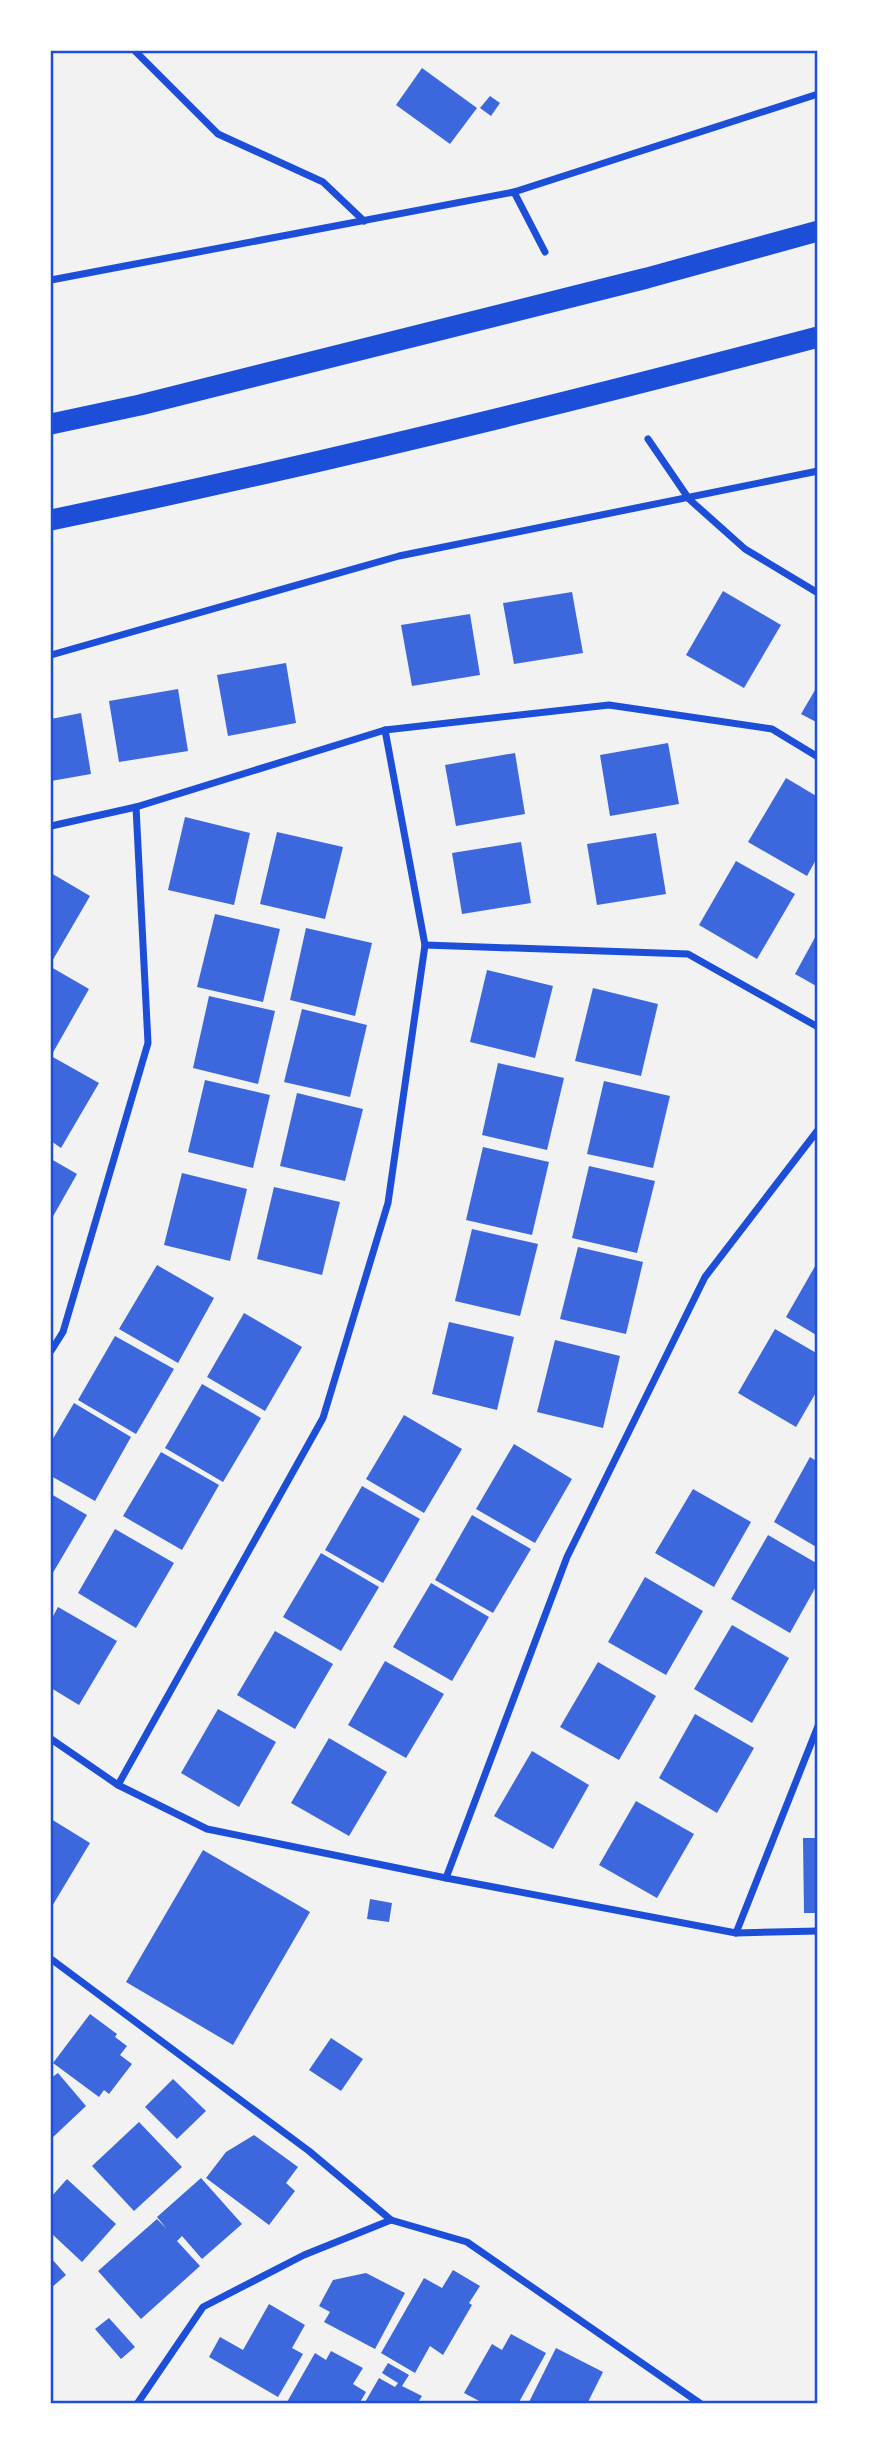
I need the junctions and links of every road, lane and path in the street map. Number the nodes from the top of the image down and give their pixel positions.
1 (135, 51) edge
2 (818, 94) edge
3 (514, 192) junction
4 (364, 221) junction
5 (818, 231) edge
6 (545, 252) dead end
7 (51, 280) edge
8 (818, 337) edge
9 (51, 424) edge
10 (648, 439) dead end
11 (818, 471) edge
12 (689, 499) junction
13 (51, 520) edge
14 (818, 593) edge
15 (51, 655) edge
16 (385, 730) junction
17 (818, 757) edge
18 (136, 807) junction
19 (51, 826) edge
20 (425, 945) junction
21 (818, 1027) edge
22 (818, 1130) edge
23 (51, 1351) edge
24 (818, 1726) edge
25 (51, 1739) edge
26 (118, 1785) junction
27 (446, 1878) junction
28 (818, 1931) edge
29 (736, 1933) junction
30 (51, 1959) edge
31 (391, 2220) junction
32 (137, 2404) edge
33 (701, 2404) edge

1 - 4 street
2 - 3 street
3 - 4 street
3 - 6 street
4 - 7 street
5 - 9 highway
8 - 13 highway
10 - 12 street
11 - 12 street
12 - 14 street
12 - 15 street
16 - 17 street
16 - 18 street
16 - 20 street
18 - 19 street
18 - 23 street
20 - 21 street
20 - 26 street
22 - 27 street
24 - 29 street
25 - 26 street
26 - 27 street
27 - 29 street
28 - 29 street
30 - 31 street
31 - 32 street
31 - 33 street

